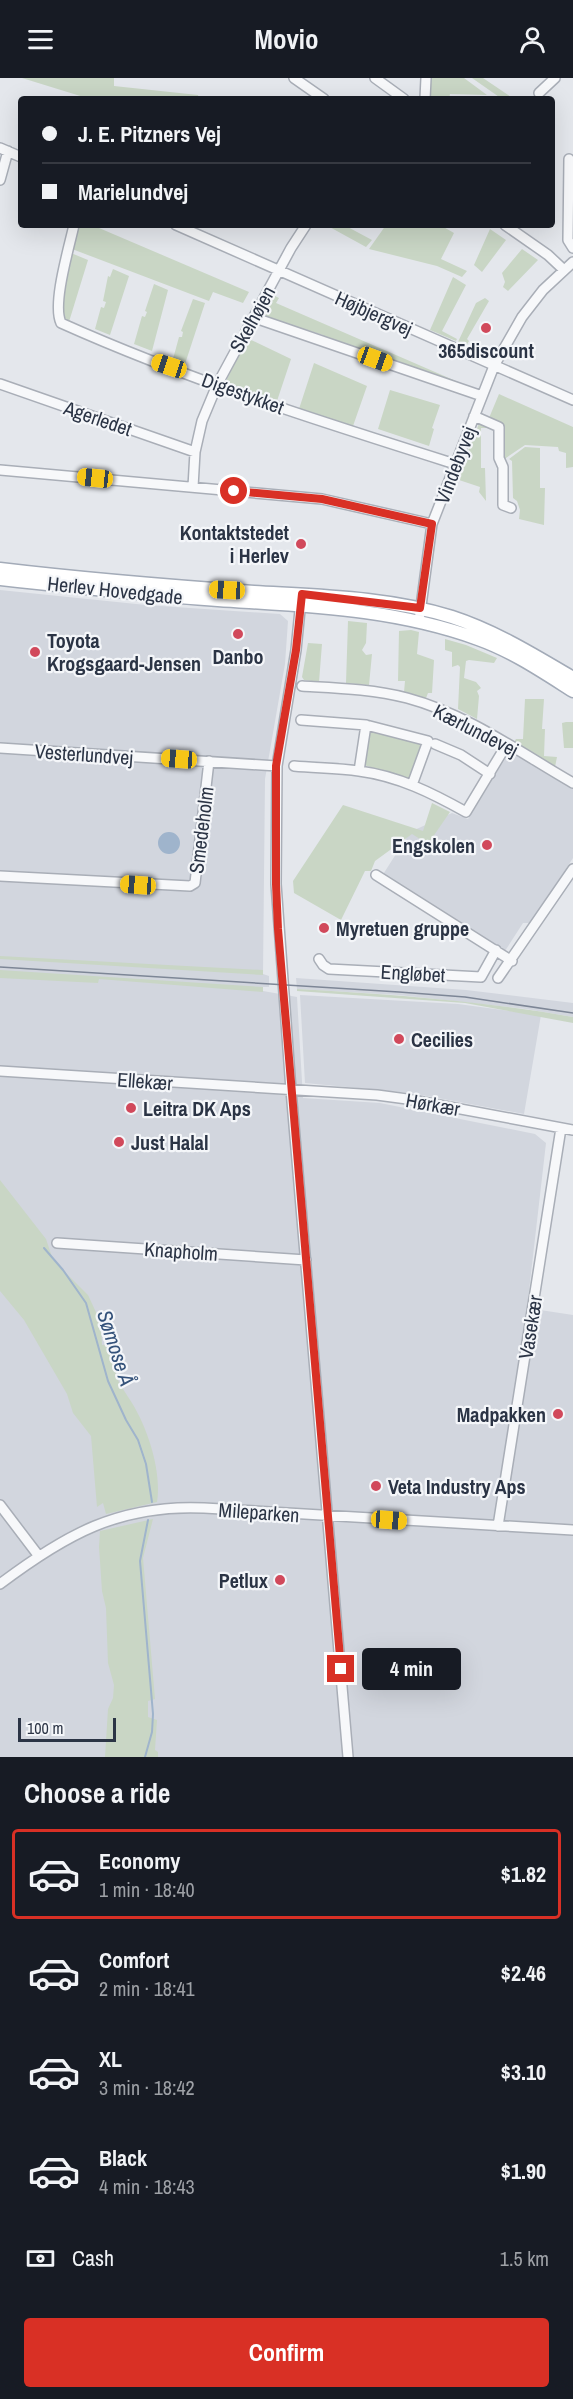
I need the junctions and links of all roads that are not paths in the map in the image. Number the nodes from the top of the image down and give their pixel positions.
1 (294, 78) edge
2 (375, 78) edge
3 (426, 78) edge
4 (555, 78) edge
5 (539, 93) dead end
6 (320, 96) edge
7 (400, 96) edge
8 (425, 96) edge
9 (4, 150) edge
10 (18, 156) edge
11 (569, 159) dead end
12 (0, 180) edge
13 (73, 228) edge
14 (183, 228) edge
15 (304, 228) edge
16 (509, 228) edge
17 (522, 228) edge
18 (518, 234) junction
19 (573, 249) edge
20 (573, 262) edge
21 (564, 270) junction
22 (279, 271) junction
23 (252, 319) junction
24 (494, 366) junction
25 (0, 384) edge
26 (217, 385) junction
27 (482, 396) junction
28 (573, 400) edge
29 (474, 416) junction
30 (195, 452) junction
31 (454, 464) junction
32 (0, 470) edge
33 (193, 487) junction
34 (511, 508) dead end
35 (432, 524) junction
36 (0, 569) edge
37 (0, 579) edge
38 (302, 600) junction
39 (420, 615) junction
40 (573, 678) edge
41 (302, 686) dead end
42 (573, 692) edge
43 (302, 720) dead end
44 (366, 725) junction
45 (435, 744) dead end
46 (507, 744) junction
47 (0, 748) edge
48 (209, 761) junction
49 (276, 766) junction
50 (294, 766) dead end
51 (359, 771) junction
52 (490, 774) junction
53 (573, 783) edge
54 (412, 785) junction
55 (376, 875) dead end
56 (571, 875) edge
57 (0, 876) edge
58 (496, 950) junction
59 (319, 959) dead end
60 (512, 960) junction
61 (498, 978) dead end
62 (0, 1071) edge
63 (291, 1090) junction
64 (561, 1128) junction
65 (573, 1130) edge
66 (57, 1243) dead end
67 (306, 1260) junction
68 (0, 1505) edge
69 (328, 1516) junction
70 (498, 1526) junction
71 (573, 1530) edge
72 (38, 1555) junction
73 (0, 1584) edge
74 (348, 1757) edge

1 - 6 street
2 - 7 street
3 - 8 street
4 - 5 street
9 - 10 street
9 - 12 street
11 - 19 street
13 - 26 street, Digestykket
14 - 22 street, Højbjergvej
15 - 22 street, Skelhøjen
16 - 18 street
17 - 18 street
18 - 21 street
20 - 21 street, Vindebyvej
21 - 24 street, Vindebyvej
22 - 23 street, Skelhøjen
22 - 24 street, Højbjergvej
23 - 26 street, Skelhøjen
23 - 27 street
24 - 27 street, Vindebyvej
24 - 28 street, Højbjergvej
25 - 30 street, Agerledet
26 - 30 street, Skelhøjen
26 - 31 street, Digestykket
27 - 29 street, Vindebyvej
29 - 31 street, Vindebyvej
29 - 34 street, Vindebyvej
30 - 33 street, Skelhøjen
31 - 35 street, Vindebyvej
32 - 33 street
33 - 35 street
35 - 39 street, Vindebyvej
36 - 38 main road, Herlev Hovedgade
37 - 38 main road, Herlev Hovedgade
38 - 39 main road, Herlev Hovedgade
38 - 49 street
39 - 40 main road, Herlev Hovedgade
39 - 42 main road, Herlev Hovedgade
41 - 46 street, Kærlundevej
43 - 44 street
44 - 51 street
44 - 54 street
45 - 52 street
46 - 52 street
46 - 53 street, Kærlundevej
47 - 48 street, Vesterlundvej
48 - 49 street, Vesterlundvej
48 - 57 street, Smedeholm
49 - 63 street
50 - 51 street
51 - 54 street
52 - 54 street
55 - 58 street
56 - 60 street
58 - 59 street, Engløbet
58 - 60 street
60 - 61 street
62 - 63 street, Ellekær
63 - 64 street, Hørkær
63 - 67 street
64 - 65 street, Hørkær
64 - 70 street, Vasekær
66 - 67 street, Knapholm
67 - 69 street
68 - 72 street
69 - 70 street, Mileparken
69 - 72 street, Mileparken
69 - 74 street
70 - 71 street, Mileparken
72 - 73 street, Mileparken

